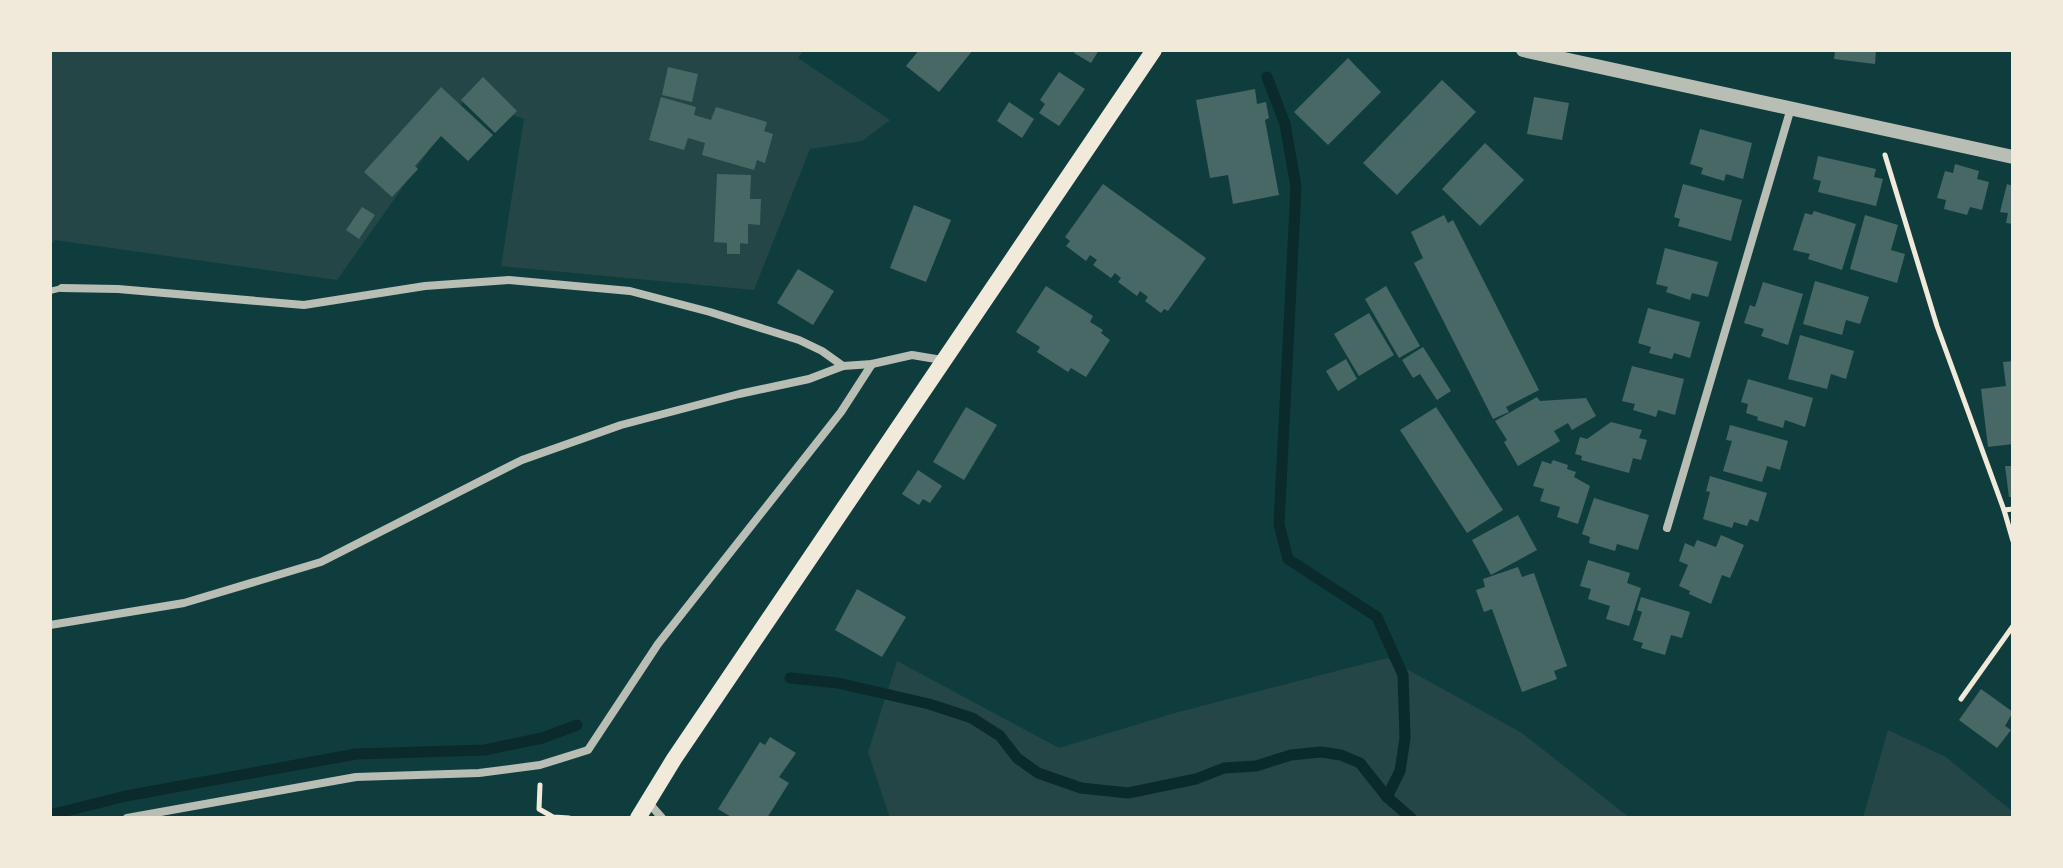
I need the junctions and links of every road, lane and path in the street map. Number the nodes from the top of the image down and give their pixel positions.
1 (1154, 50) edge
2 (1523, 50) edge
3 (1791, 108) junction
4 (1878, 129) junction
5 (2013, 157) edge
6 (62, 288) joint
7 (50, 291) edge
8 (942, 360) junction
9 (872, 364) junction
10 (843, 366) junction
11 (2013, 509) edge
12 (2004, 510) junction
13 (1667, 528) dead end
14 (2013, 541) edge
15 (50, 625) edge
16 (2013, 626) edge
17 (1961, 699) dead end
18 (540, 765) junction
19 (648, 802) junction
20 (553, 817) edge
21 (127, 818) edge
22 (569, 818) edge
23 (638, 818) edge
24 (662, 818) edge

1 - 8 main road
2 - 3 street
3 - 4 street
3 - 13 street
4 - 5 street
4 - 12 path
6 - 7 lane
6 - 10 street
8 - 9 street
8 - 19 main road
9 - 10 street
9 - 18 street
10 - 15 street
11 - 12 path
12 - 14 path
16 - 17 path
18 - 20 path
18 - 21 street
19 - 23 main road
19 - 24 street
20 - 22 path

